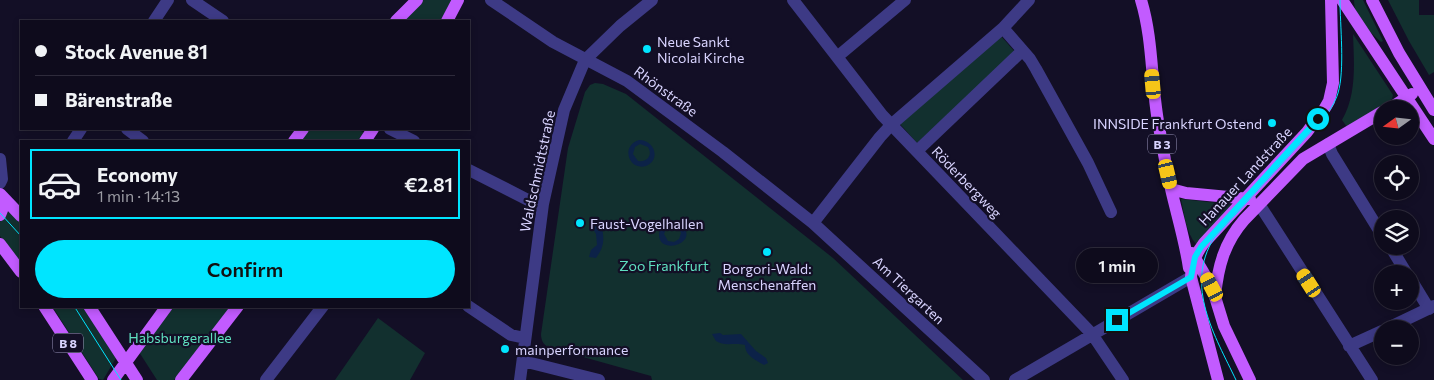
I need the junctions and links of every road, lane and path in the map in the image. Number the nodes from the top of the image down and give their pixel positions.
1 (168, 0) edge
2 (192, 0) edge
3 (417, 0) edge
4 (458, 0) edge
5 (491, 0) edge
6 (652, 0) edge
7 (793, 0) edge
8 (905, 0) edge
9 (1029, 0) edge
10 (1135, 0) edge
11 (1142, 0) edge
12 (1147, 0) edge
13 (1331, 0) edge
14 (1342, 0) edge
15 (1372, 0) edge
16 (155, 20) edge
17 (222, 20) edge
18 (397, 20) edge
19 (448, 20) edge
20 (1003, 28) junction
21 (1149, 36) junction
22 (1022, 50) junction
23 (837, 57) junction
24 (585, 60) junction
25 (1420, 88) junction
26 (1407, 98) junction
27 (1404, 100) edge
28 (1434, 110) edge
29 (1374, 117) edge
30 (892, 124) junction
31 (128, 130) edge
32 (392, 130) edge
33 (1434, 139) edge
34 (141, 140) edge
35 (412, 140) edge
36 (1328, 144) junction
37 (917, 151) junction
38 (0, 159) edge
39 (470, 171) edge
40 (0, 183) edge
41 (1171, 189) junction
42 (3, 197) edge
43 (1245, 199) junction
44 (1262, 201) junction
45 (543, 204) junction
46 (1111, 212) dead end
47 (20, 213) edge
48 (0, 216) edge
49 (1374, 222) edge
50 (813, 223) junction
51 (1185, 240) junction
52 (0, 244) edge
53 (1195, 257) junction
54 (20, 271) edge
55 (1191, 277) junction
56 (1419, 290) edge
57 (1213, 292) junction
58 (470, 307) edge
59 (1432, 307) edge
60 (45, 308) edge
61 (90, 308) edge
62 (166, 308) edge
63 (236, 308) edge
64 (321, 308) edge
65 (1405, 320) edge
66 (1092, 334) junction
67 (1374, 334) edge
68 (525, 338) junction
69 (1349, 346) junction
70 (126, 361) junction
71 (523, 361) junction
72 (92, 380) edge
73 (114, 380) edge
74 (136, 380) edge
75 (182, 380) edge
76 (266, 380) edge
77 (520, 380) edge
78 (600, 380) edge
79 (984, 380) edge
80 (1015, 380) edge
81 (1123, 380) edge
82 (1218, 380) edge
83 (1250, 380) edge
84 (1372, 380) edge

1 - 16 street
2 - 17 street
3 - 18 main road
4 - 19 main road
5 - 24 street, Rhönstraße
6 - 24 street, Waldschmidtstraße
7 - 23 street, Röderbergweg
8 - 23 street
9 - 20 street
10 - 21 main road, B 3
11 - 21 main road
12 - 21 main road, B 3
13 - 43 main road, Hanauer Landstraße
14 - 26 main road
15 - 25 main road
20 - 22 street
20 - 30 street
21 - 41 main road, B 3
22 - 37 street
22 - 46 street
23 - 30 street, Röderbergweg
24 - 45 street, Waldschmidtstraße
24 - 50 street, Rhönstraße
25 - 26 main road
25 - 28 main road
26 - 27 main road
26 - 33 main road
29 - 36 main road
30 - 37 street, Röderbergweg
30 - 50 street
31 - 34 street
32 - 35 street
36 - 44 main road
36 - 49 street
37 - 66 street, Röderbergweg
38 - 40 street
39 - 45 street
41 - 43 main road
41 - 51 main road
42 - 47 main road
42 - 48 main road
43 - 44 main road
43 - 53 main road, Hanauer Landstraße
44 - 57 main road
44 - 69 street
45 - 68 street, Waldschmidtstraße
50 - 79 street, Am Tiergarten
51 - 53 main road
51 - 55 main road
52 - 54 main road
53 - 55 main road, Hanauer Landstraße
53 - 57 main road
55 - 57 main road
55 - 66 street
55 - 82 main road, Hanauer Landstraße
56 - 59 street
57 - 83 main road
58 - 68 street
59 - 65 street
60 - 72 main road, B 8
61 - 70 main road, B 8
62 - 70 main road
63 - 75 main road
64 - 76 street
66 - 80 street
66 - 81 street, Röderbergweg
67 - 69 street
68 - 71 street, Waldschmidtstraße
69 - 84 street
70 - 73 main road
70 - 74 main road, B 8
71 - 77 street, Waldschmidtstraße
71 - 78 street
73 - 74 main road

